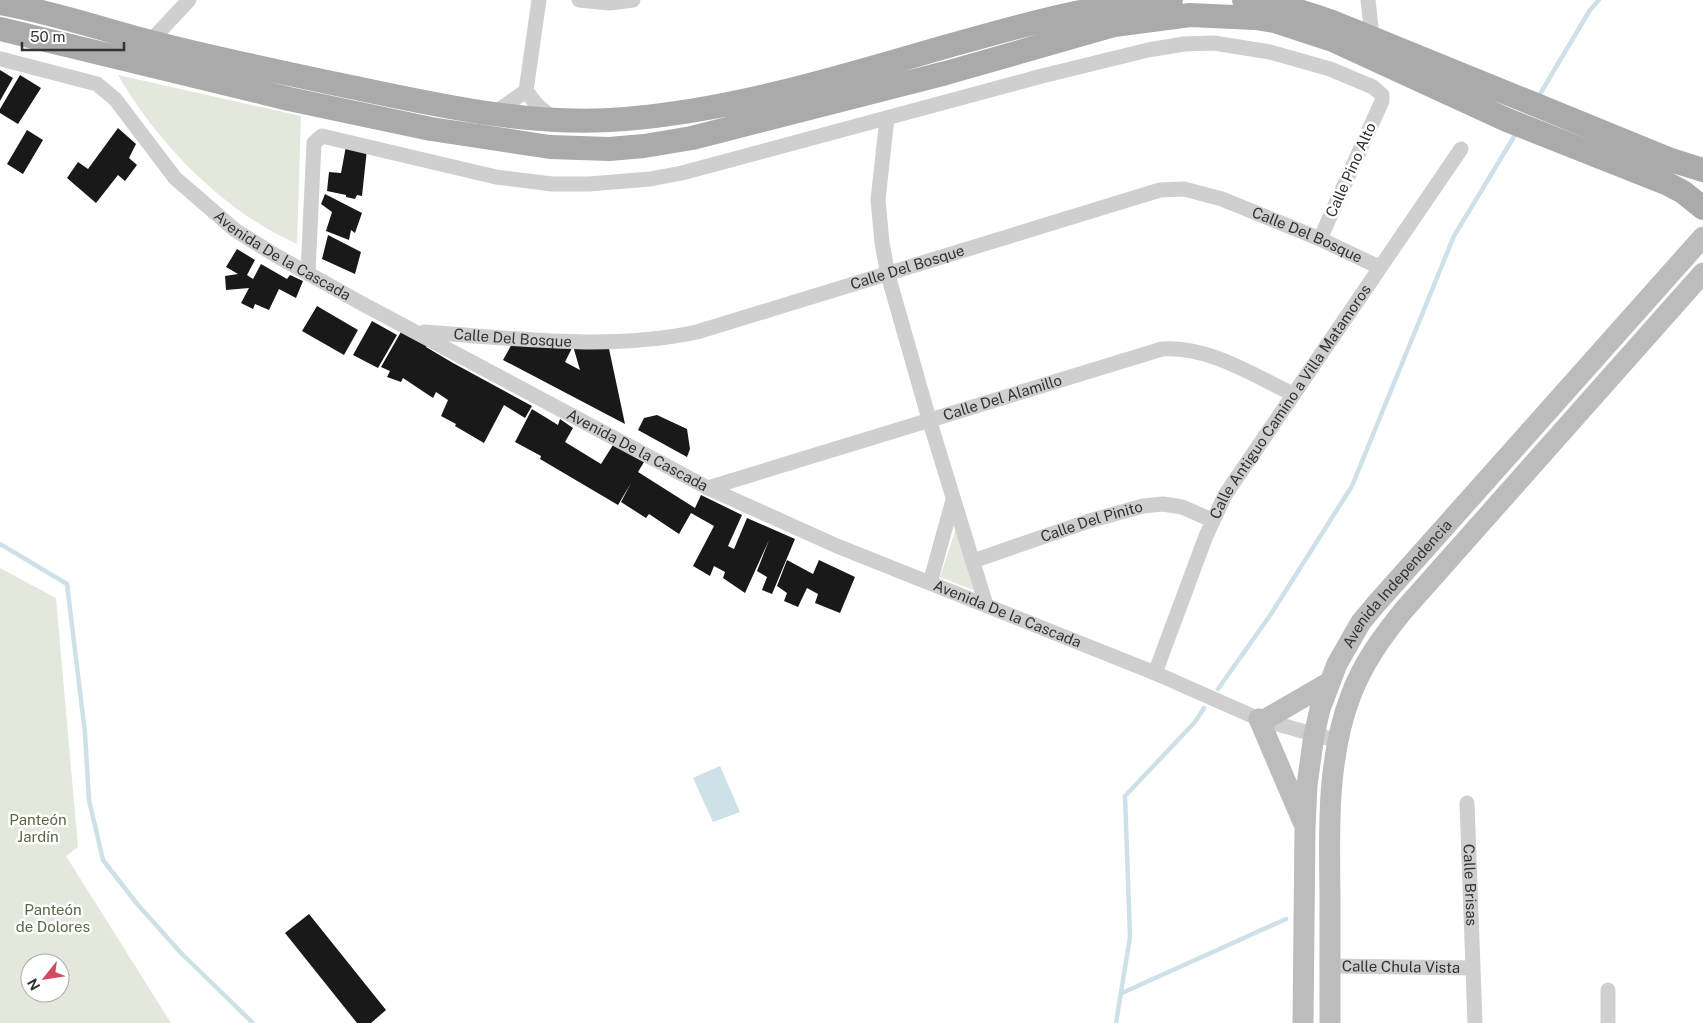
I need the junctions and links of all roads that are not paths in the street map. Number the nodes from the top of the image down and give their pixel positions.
1 (189, 0) edge
2 (539, 0) edge
3 (579, 0) edge
4 (633, 0) edge
5 (1170, 0) edge
6 (1244, 0) edge
7 (1368, 0) edge
8 (0, 3) edge
9 (0, 29) edge
10 (149, 42) junction
11 (1373, 48) junction
12 (1, 59) edge
13 (134, 61) junction
14 (526, 91) junction
15 (492, 114) junction
16 (887, 118) junction
17 (556, 121) junction
18 (1461, 149) dead end
19 (1703, 170) edge
20 (1703, 208) edge
21 (1703, 237) edge
22 (1320, 239) junction
23 (1379, 267) junction
24 (308, 273) junction
25 (1703, 273) edge
26 (888, 274) junction
27 (418, 331) junction
28 (1293, 394) junction
29 (928, 419) junction
30 (708, 488) junction
31 (954, 500) junction
32 (1212, 520) junction
33 (973, 561) junction
34 (930, 583) junction
35 (986, 605) junction
36 (1155, 673) junction
37 (1328, 683) junction
38 (1261, 720) junction
39 (1314, 735) junction
40 (1338, 741) junction
41 (1467, 803) dead end
42 (1305, 828) junction
43 (1331, 966) junction
44 (1472, 968) junction
45 (1608, 990) dead end
46 (1303, 1023) edge
47 (1330, 1023) edge
48 (1474, 1023) edge
49 (1608, 1023) edge

1 - 10 street
2 - 14 street
3 - 4 street
5 - 17 main road
6 - 11 main road
7 - 11 street
8 - 10 main road
9 - 13 main road
10 - 13 street
10 - 15 main road
11 - 13 main road
11 - 19 main road
11 - 20 main road
12 - 24 street, Avenida De la Cascada
14 - 15 street
14 - 17 street
15 - 17 main road
16 - 22 street, Calle Pino Alto
16 - 24 street
16 - 26 street
18 - 23 street, Calle Antiguo Camino a Villa Matamoros
21 - 37 main road, Avenida Independencia
22 - 23 street, Calle Del Bosque
22 - 26 street, Calle Del Bosque
23 - 28 street, Calle Antiguo Camino a Villa Matamoros
24 - 27 street, Avenida De la Cascada
25 - 40 main road, Avenida Independencia
26 - 27 street, Calle Del Bosque
26 - 29 street
27 - 30 street, Avenida De la Cascada
28 - 29 street, Calle Del Alamillo
28 - 32 street, Calle Antiguo Camino a Villa Matamoros
29 - 30 street, Calle Del Alamillo
29 - 31 street
30 - 34 street, Avenida De la Cascada
31 - 33 street
31 - 34 street
32 - 33 street, Calle Del Pinito
32 - 36 street, Calle Antiguo Camino a Villa Matamoros
33 - 35 street
34 - 35 street, Avenida De la Cascada
35 - 36 street, Avenida De la Cascada
36 - 38 street, Avenida De la Cascada
37 - 38 main road
37 - 39 main road, Avenida Independencia
38 - 39 street, Avenida De la Cascada
38 - 42 main road
39 - 40 street, Avenida De la Cascada
39 - 42 main road, Avenida Independencia
40 - 43 main road, Avenida Independencia
41 - 44 street, Calle Brisas
42 - 46 main road, Avenida Independencia
43 - 44 street, Calle Chula Vista
43 - 47 main road, Avenida Independencia
44 - 48 street, Calle Brisas
45 - 49 street

